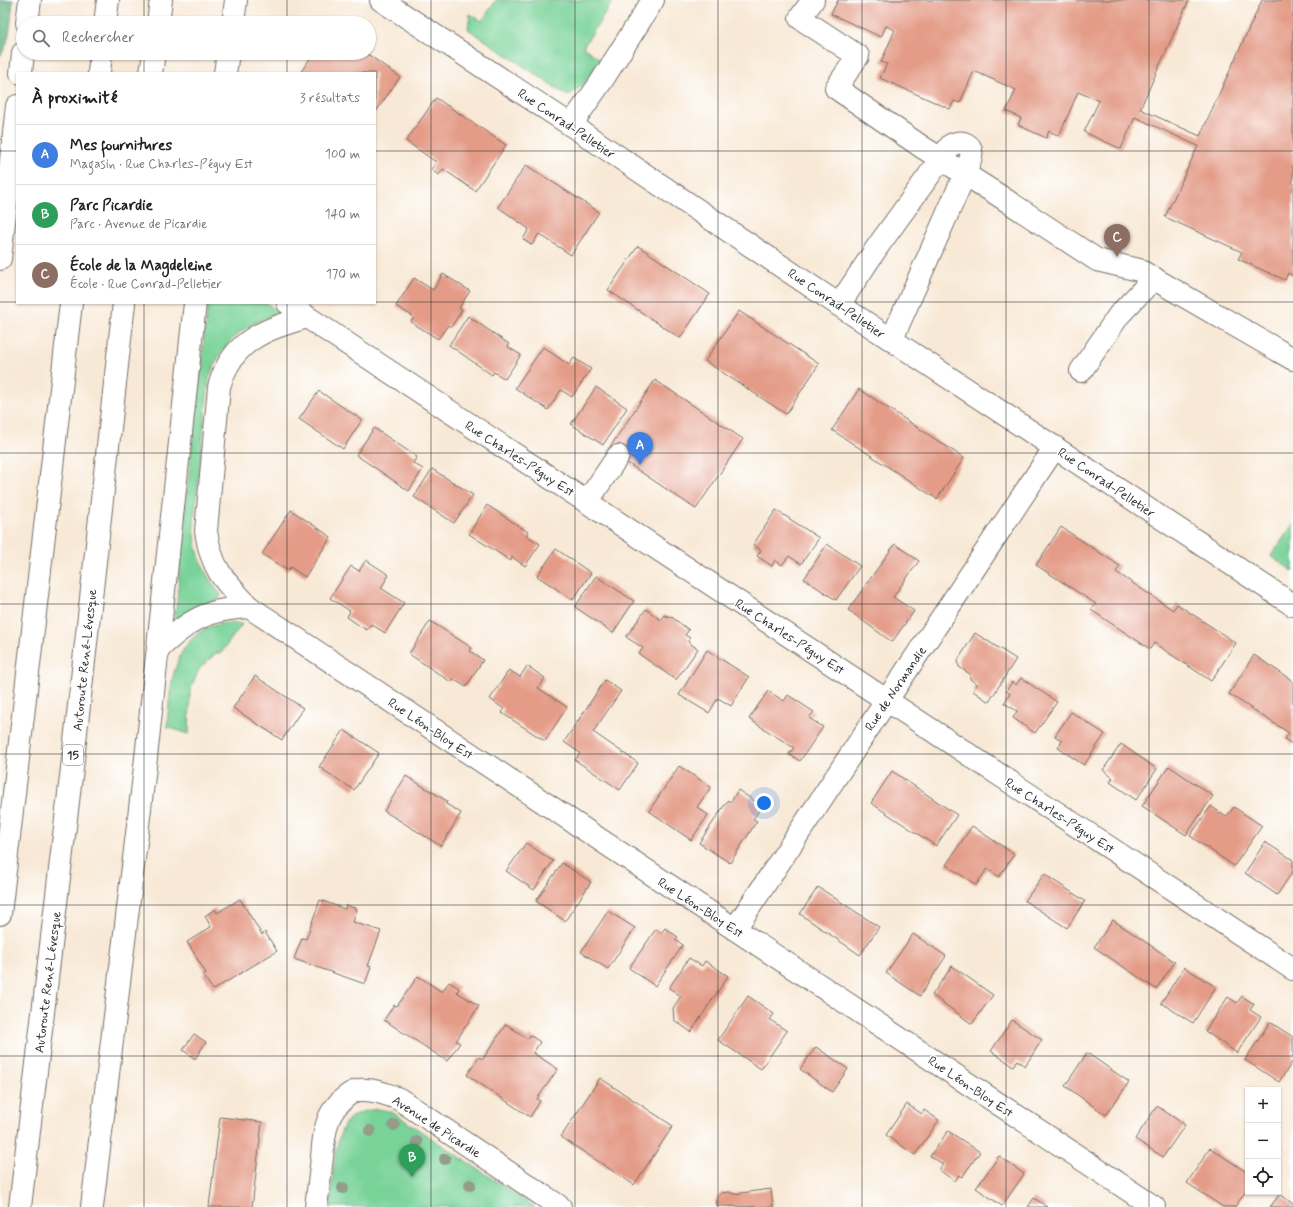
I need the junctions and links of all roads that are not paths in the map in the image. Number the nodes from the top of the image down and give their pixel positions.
1 (30, 0) edge
2 (108, 0) edge
3 (161, 0) edge
4 (236, 0) edge
5 (381, 0) edge
6 (653, 0) edge
7 (813, 0) edge
8 (28, 16) edge
9 (106, 16) edge
10 (159, 16) edge
11 (234, 16) edge
12 (22, 60) edge
13 (100, 60) edge
14 (153, 60) edge
15 (227, 60) edge
16 (20, 72) edge
17 (99, 72) edge
18 (151, 72) edge
19 (225, 72) edge
20 (0, 102) edge
21 (16, 105) edge
22 (16, 114) edge
23 (571, 125) junction
24 (940, 159) junction
25 (965, 174) junction
26 (0, 259) edge
27 (1154, 278) junction
28 (71, 304) edge
29 (124, 304) edge
30 (195, 304) edge
31 (289, 304) edge
32 (840, 305) junction
33 (307, 317) junction
34 (892, 339) junction
35 (1293, 359) edge
36 (1081, 371) dead end
37 (1055, 447) junction
38 (618, 456) dead end
39 (587, 502) junction
40 (1293, 605) edge
41 (249, 607) junction
42 (158, 649) junction
43 (887, 700) junction
44 (0, 914) edge
45 (735, 929) junction
46 (1293, 969) edge
47 (20, 1207) edge
48 (92, 1207) edge
49 (316, 1207) edge
50 (560, 1207) edge
51 (1154, 1207) edge

1 - 8 main road
2 - 9 main road
3 - 10 main road
4 - 11 main road
5 - 23 main road, Rue Conrad-Pelletier
6 - 23 main road
7 - 24 main road
12 - 16 main road
13 - 17 main road
14 - 18 main road
15 - 19 main road
20 - 21 main road
22 - 26 main road
23 - 32 main road, Rue Conrad-Pelletier
24 - 25 main road
24 - 32 main road
25 - 27 main road
25 - 34 main road
27 - 35 main road
27 - 36 main road
28 - 44 main road
29 - 47 main road, Autoroute René-Lévesque / 15
30 - 42 main road
31 - 33 main road, Rue Charles-Péguy Est
32 - 34 main road, Rue Conrad-Pelletier
33 - 39 main road, Rue Charles-Péguy Est
33 - 41 main road, Rue Léon-Bloy Est
34 - 37 main road, Rue Conrad-Pelletier
37 - 40 main road, Rue Conrad-Pelletier
37 - 43 main road, Rue de Normandie
38 - 39 main road
39 - 43 main road, Rue Charles-Péguy Est
41 - 42 main road
41 - 45 main road, Rue Léon-Bloy Est
42 - 48 main road
43 - 45 main road, Rue de Normandie
43 - 46 main road, Rue Charles-Péguy Est
45 - 51 main road, Rue Léon-Bloy Est
49 - 50 main road, Avenue de Picardie

